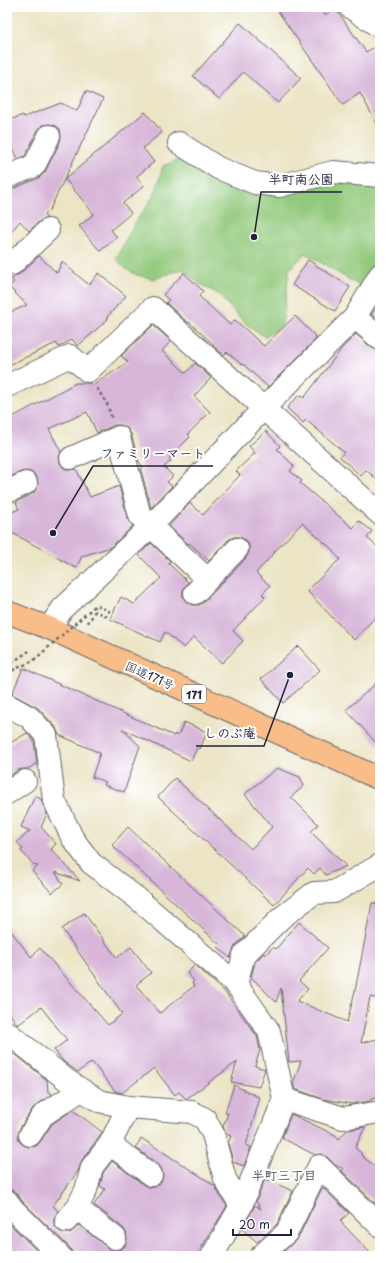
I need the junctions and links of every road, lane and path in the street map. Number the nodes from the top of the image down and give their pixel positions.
1 (350, 7) edge
2 (380, 26) edge
3 (49, 136) dead end
4 (179, 144) dead end
5 (380, 176) edge
6 (7, 177) edge
7 (48, 230) dead end
8 (7, 260) edge
9 (380, 275) edge
10 (355, 317) junction
11 (380, 339) edge
12 (88, 371) junction
13 (7, 386) edge
14 (264, 408) junction
15 (119, 437) junction
16 (71, 458) dead end
17 (380, 514) edge
18 (151, 526) junction
19 (237, 549) dead end
20 (7, 612) edge
21 (78, 616) dead end
22 (49, 628) junction
23 (29, 651) dead end
24 (7, 666) edge
25 (7, 673) edge
26 (7, 705) edge
27 (380, 779) edge
28 (25, 781) dead end
29 (7, 793) edge
30 (380, 865) edge
31 (236, 984) junction
32 (11, 1039) edge
33 (81, 1090) junction
34 (284, 1099) junction
35 (128, 1107) junction
36 (380, 1112) edge
37 (30, 1135) dead end
38 (110, 1144) junction
39 (151, 1175) dead end
40 (7, 1201) edge
41 (241, 1206) junction
42 (380, 1226) edge
43 (115, 1238) dead end
44 (218, 1253) edge
45 (60, 1256) edge
46 (260, 1256) edge

1 - 2 street
3 - 6 street
4 - 5 street
7 - 8 street
9 - 10 street
10 - 11 street
10 - 14 street
12 - 13 street
12 - 14 street
12 - 15 path
14 - 17 street
14 - 18 street
15 - 16 street
15 - 18 street
18 - 19 street
18 - 22 street
20 - 22 highway, 国道171号 / 171
21 - 25 path, bridge
22 - 27 highway, 国道171号 / 171
23 - 24 path
26 - 31 street
28 - 29 street
30 - 31 street
31 - 34 street
32 - 33 street
33 - 35 street
33 - 37 street
34 - 36 street
34 - 41 street
35 - 38 street
35 - 41 street
38 - 39 street
38 - 43 street
40 - 45 street
41 - 44 street
42 - 46 street

